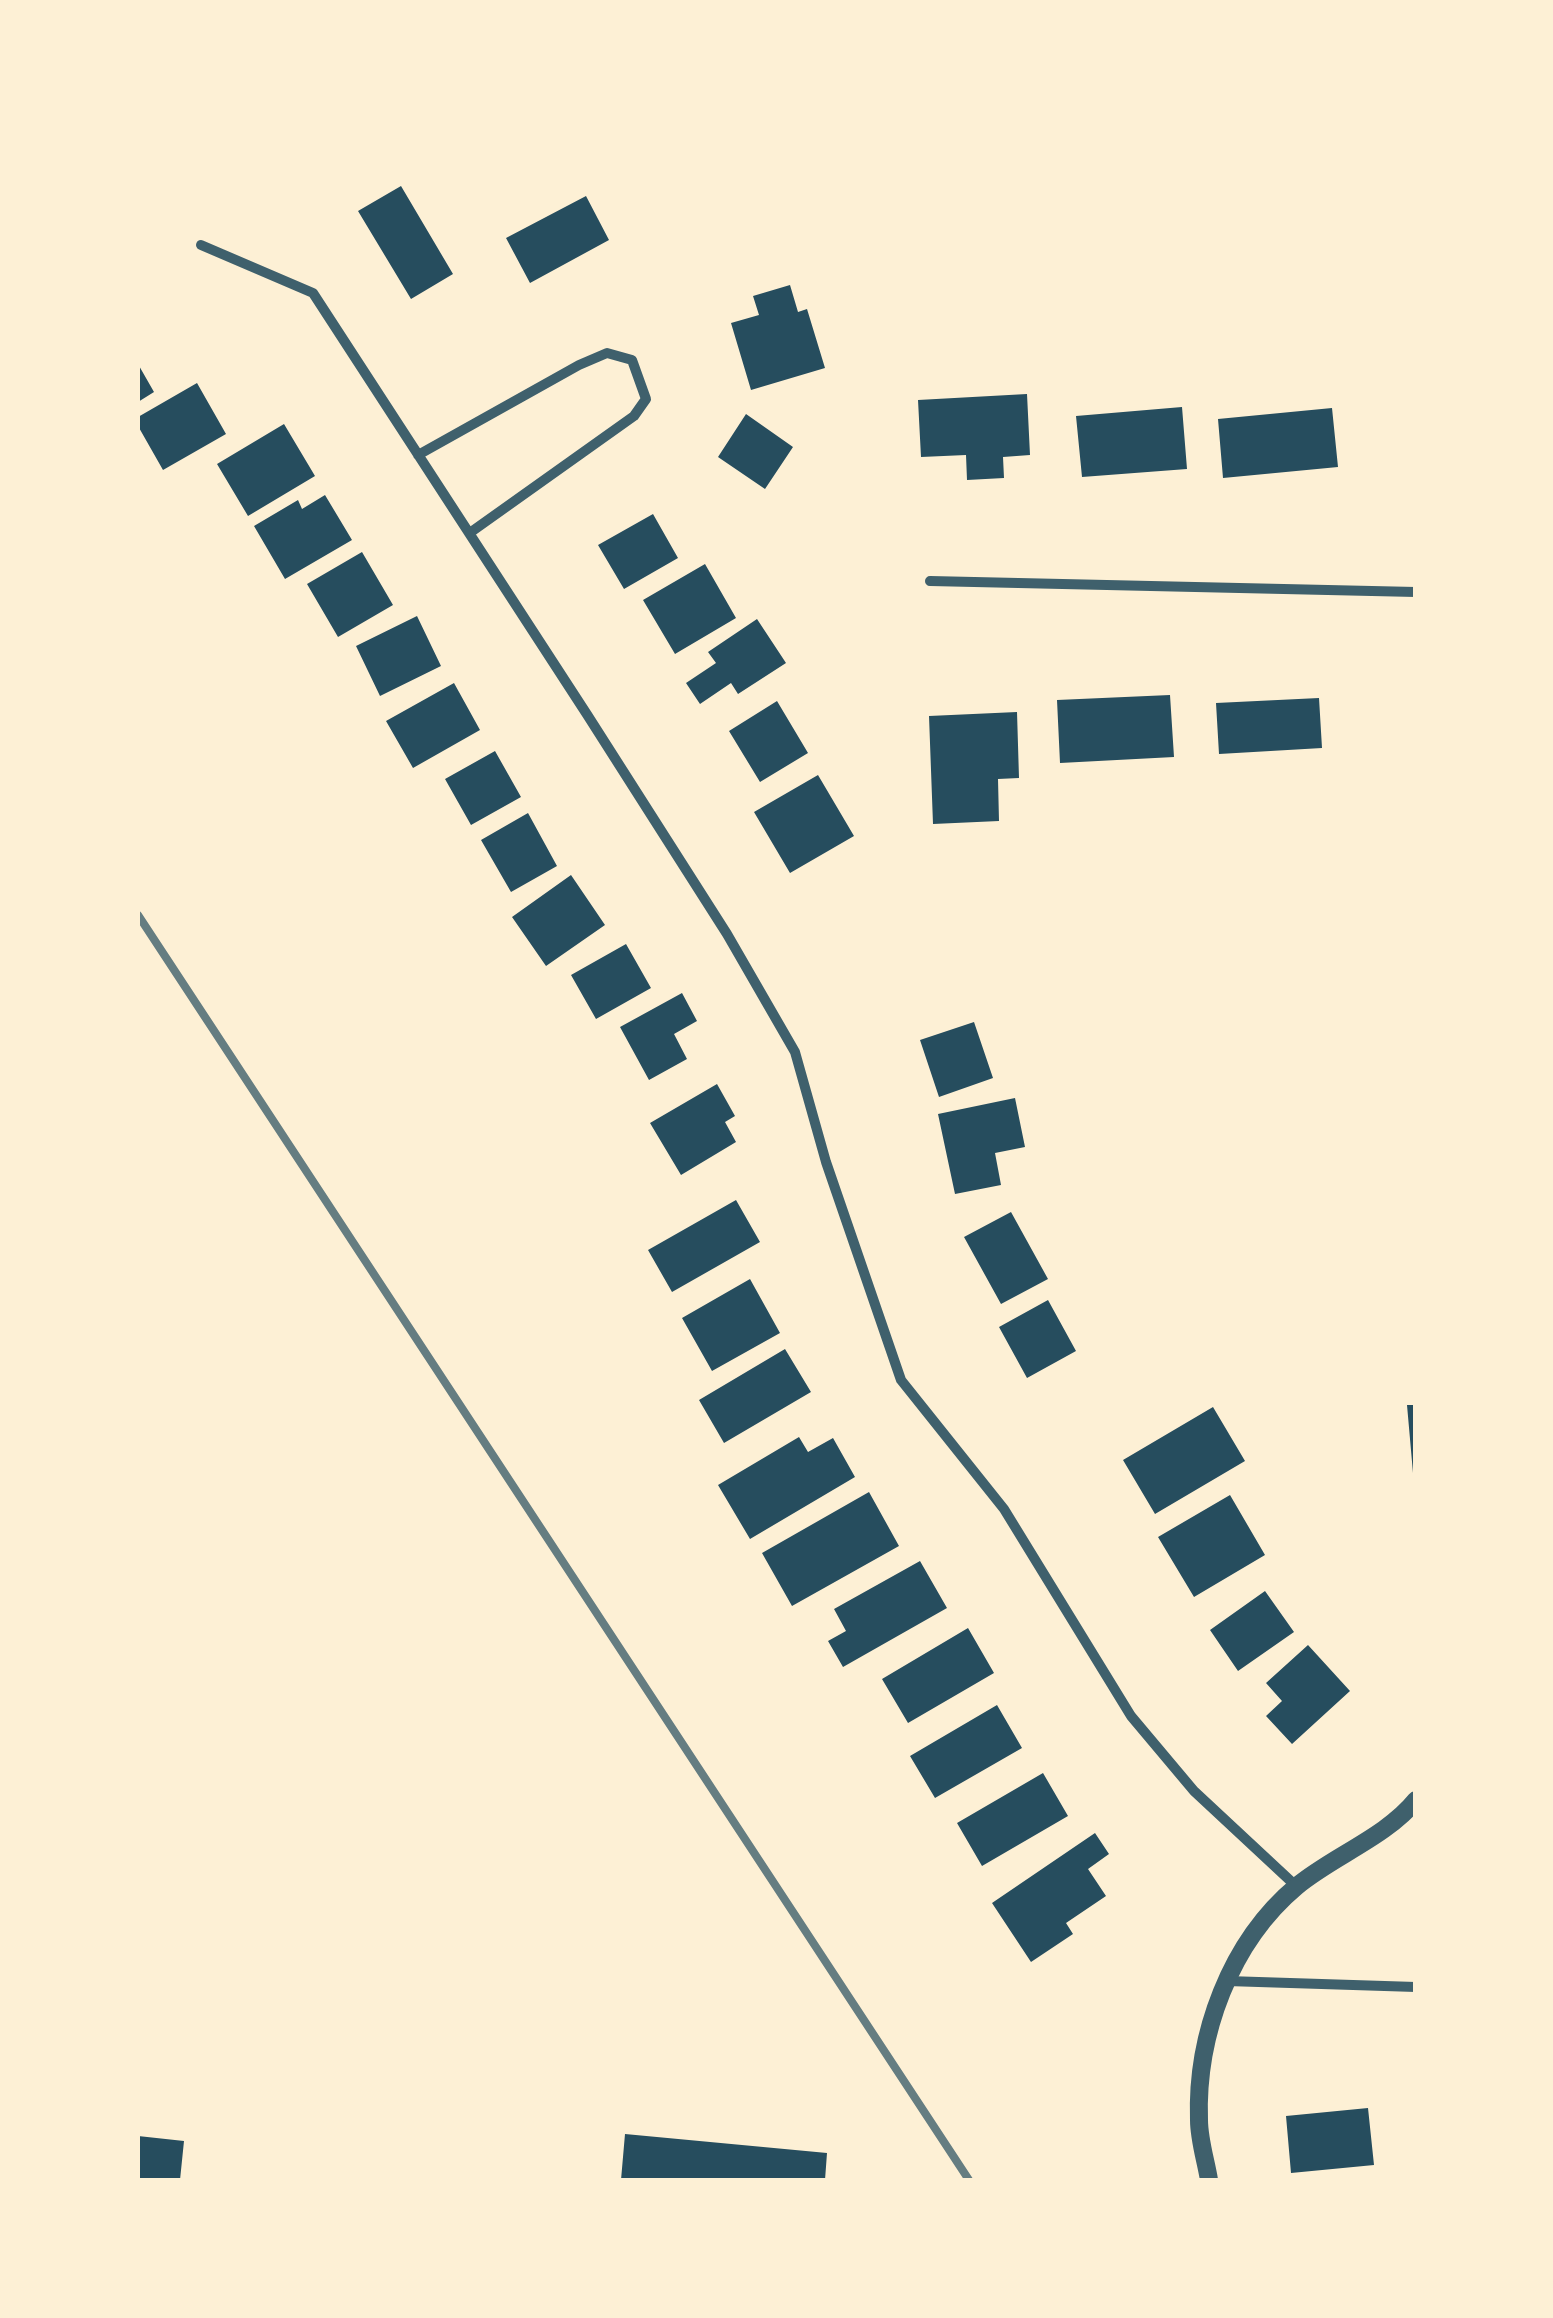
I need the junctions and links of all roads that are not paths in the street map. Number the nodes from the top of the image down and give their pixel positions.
1 (201, 245) dead end
2 (418, 455) junction
3 (471, 532) junction
4 (930, 581) dead end
5 (1416, 592) edge
6 (1416, 1800) edge
7 (1296, 1886) junction
8 (1226, 1981) junction
9 (1416, 1987) edge
10 (1209, 2180) edge

1 - 2 street
2 - 3 street
2 - 3 street
3 - 7 street
4 - 5 street
6 - 7 street
7 - 8 street
8 - 9 street
8 - 10 street

